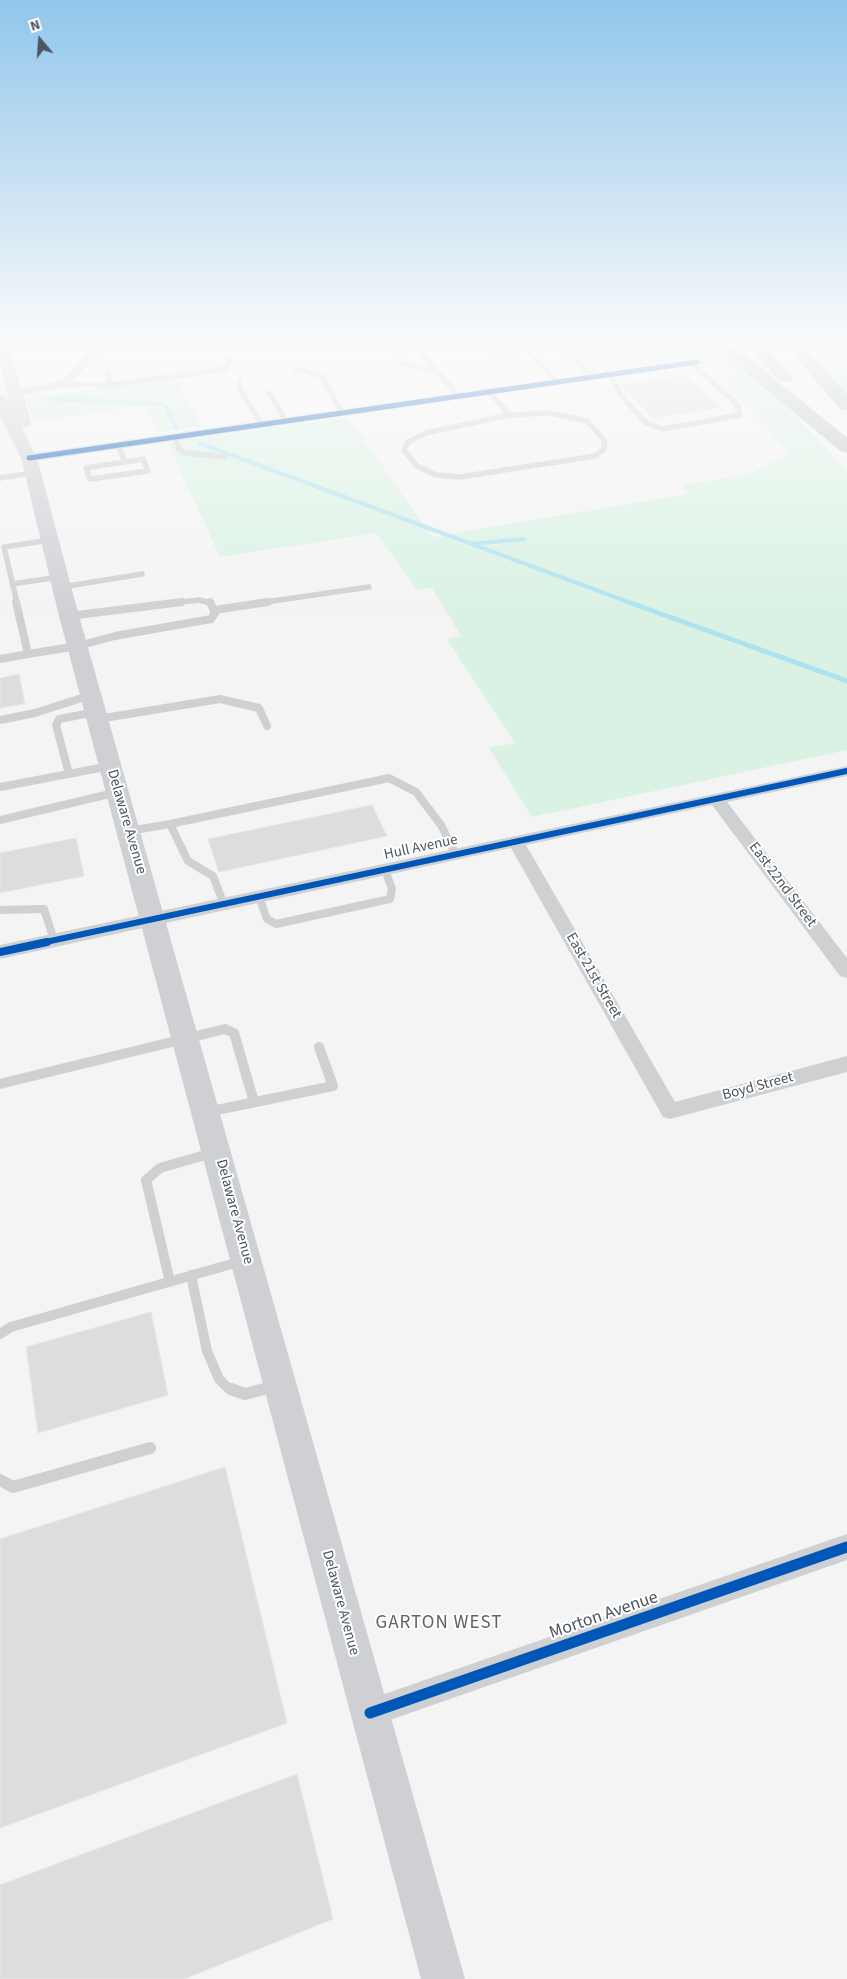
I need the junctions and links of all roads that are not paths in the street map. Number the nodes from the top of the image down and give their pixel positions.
1 (17, 436) edge
2 (25, 436) edge
3 (178, 436) edge
4 (418, 436) edge
5 (601, 436) edge
6 (834, 436) edge
7 (837, 436) edge
8 (174, 437) junction
9 (118, 445) junction
10 (847, 447) edge
11 (225, 457) dead end
12 (28, 459) junction
13 (125, 462) junction
14 (0, 478) edge
15 (50, 540) junction
16 (2, 547) edge
17 (142, 574) dead end
18 (10, 580) junction
19 (61, 582) junction
20 (369, 587) dead end
21 (214, 610) junction
22 (70, 616) junction
23 (78, 646) junction
24 (28, 654) junction
25 (0, 659) edge
26 (95, 709) junction
27 (0, 720) edge
28 (267, 726) dead end
29 (847, 771) edge
30 (69, 774) junction
31 (115, 779) junction
32 (0, 787) edge
33 (716, 799) junction
34 (0, 820) edge
35 (170, 824) junction
36 (129, 831) junction
37 (516, 842) junction
38 (456, 855) junction
39 (385, 870) junction
40 (259, 897) junction
41 (224, 904) junction
42 (0, 910) edge
43 (154, 920) junction
44 (54, 940) junction
45 (0, 952) edge
46 (847, 971) edge
47 (186, 1037) junction
48 (319, 1047) dead end
49 (847, 1064) edge
50 (0, 1084) edge
51 (254, 1102) junction
52 (670, 1111) joint
53 (207, 1112) junction
54 (218, 1152) junction
55 (247, 1259) junction
56 (191, 1275) junction
57 (170, 1282) junction
58 (0, 1334) edge
59 (281, 1385) junction
60 (150, 1448) dead end
61 (0, 1480) edge
62 (847, 1547) edge
63 (370, 1712) junction
64 (443, 1979) edge

1 - 12 main road, Delaware Avenue
2 - 12 main road, Delaware Avenue
3 - 8 street
4 - 5 lane
6 - 10 highway
7 - 10 highway
8 - 9 street
8 - 11 lane
9 - 12 street
9 - 13 lane
12 - 14 lane
12 - 15 main road, Delaware Avenue
13 - 13 lane
15 - 16 lane
15 - 19 main road, Delaware Avenue
16 - 18 lane
17 - 19 lane
18 - 19 lane
18 - 24 lane
19 - 22 main road, Delaware Avenue
20 - 21 lane
21 - 22 lane
21 - 23 lane
22 - 23 main road, Delaware Avenue
23 - 24 lane
23 - 26 main road, Delaware Avenue
24 - 25 lane
26 - 27 lane
26 - 28 lane
26 - 30 lane
26 - 31 main road, Delaware Avenue
29 - 33 street, Hull Avenue
30 - 31 lane
30 - 32 lane
31 - 34 lane
31 - 36 main road, Delaware Avenue
33 - 37 street, Hull Avenue
33 - 46 street, East 22nd Street
35 - 36 lane
35 - 38 lane
35 - 41 lane
36 - 43 main road, Delaware Avenue
37 - 38 street, Hull Avenue
37 - 52 street, East 21st Street
38 - 39 street, Hull Avenue
39 - 40 street, Hull Avenue
39 - 40 lane
40 - 41 street, Hull Avenue
41 - 43 street, Hull Avenue
42 - 44 lane
43 - 44 street, Hull Avenue
43 - 47 main road, Delaware Avenue
44 - 45 street, Hull Avenue
47 - 50 lane
47 - 51 lane
47 - 53 main road, Delaware Avenue
48 - 51 lane
49 - 52 street, Boyd Street
51 - 53 lane
53 - 54 main road, Delaware Avenue
54 - 55 main road, Delaware Avenue
54 - 57 lane
55 - 56 lane
55 - 59 main road, Delaware Avenue
56 - 57 lane
56 - 59 lane
57 - 58 lane
59 - 63 main road, Delaware Avenue
60 - 61 lane
62 - 63 street, Morton Avenue
63 - 64 main road, Delaware Avenue

